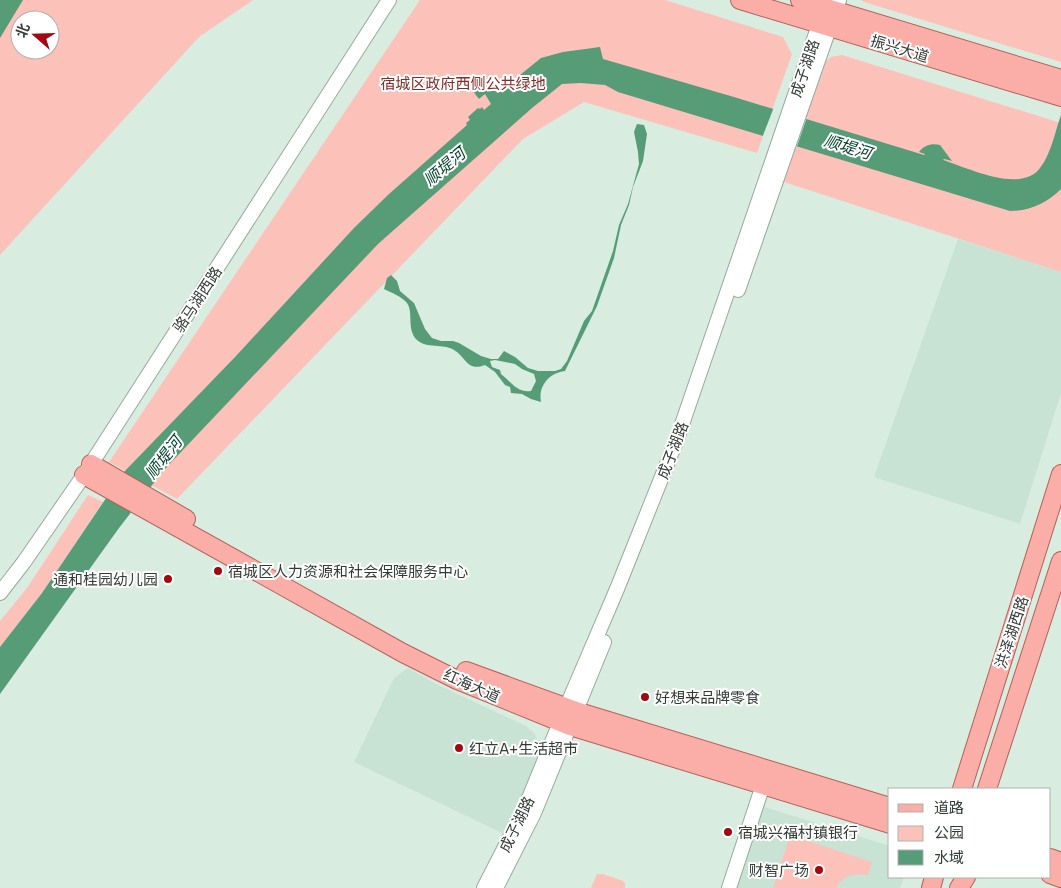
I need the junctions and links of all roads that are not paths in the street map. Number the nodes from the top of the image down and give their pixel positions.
1 (389, 0) edge
2 (740, 0) edge
3 (800, 0) edge
4 (829, 12) edge
5 (1057, 87) edge
6 (88, 470) junction
7 (1061, 474) edge
8 (1061, 561) edge
9 (0, 593) edge
10 (568, 717) junction
11 (969, 767) junction
12 (994, 768) junction
13 (763, 785) junction
14 (958, 788) edge
15 (962, 788) edge
16 (987, 788) edge
17 (888, 820) edge
18 (484, 888) edge
19 (496, 888) edge
20 (729, 888) edge

1 - 6 street, 骆马湖西路
2 - 4 main road, 振兴大道
3 - 4 main road, 振兴大道
4 - 5 main road, 振兴大道
4 - 10 street, 成子湖路
6 - 9 street, 骆马湖西路
6 - 10 main road, 红海大道
7 - 11 main road, 洪泽湖西路
8 - 12 main road, 洪泽湖西路
10 - 13 main road, 红海大道
10 - 17 main road, 红海大道
10 - 18 street, 成子湖路
10 - 19 street, 成子湖路
11 - 12 main road
11 - 14 main road
11 - 15 main road, 洪泽湖西路
12 - 16 main road, 洪泽湖西路
13 - 17 main road, 红海大道
13 - 20 street

